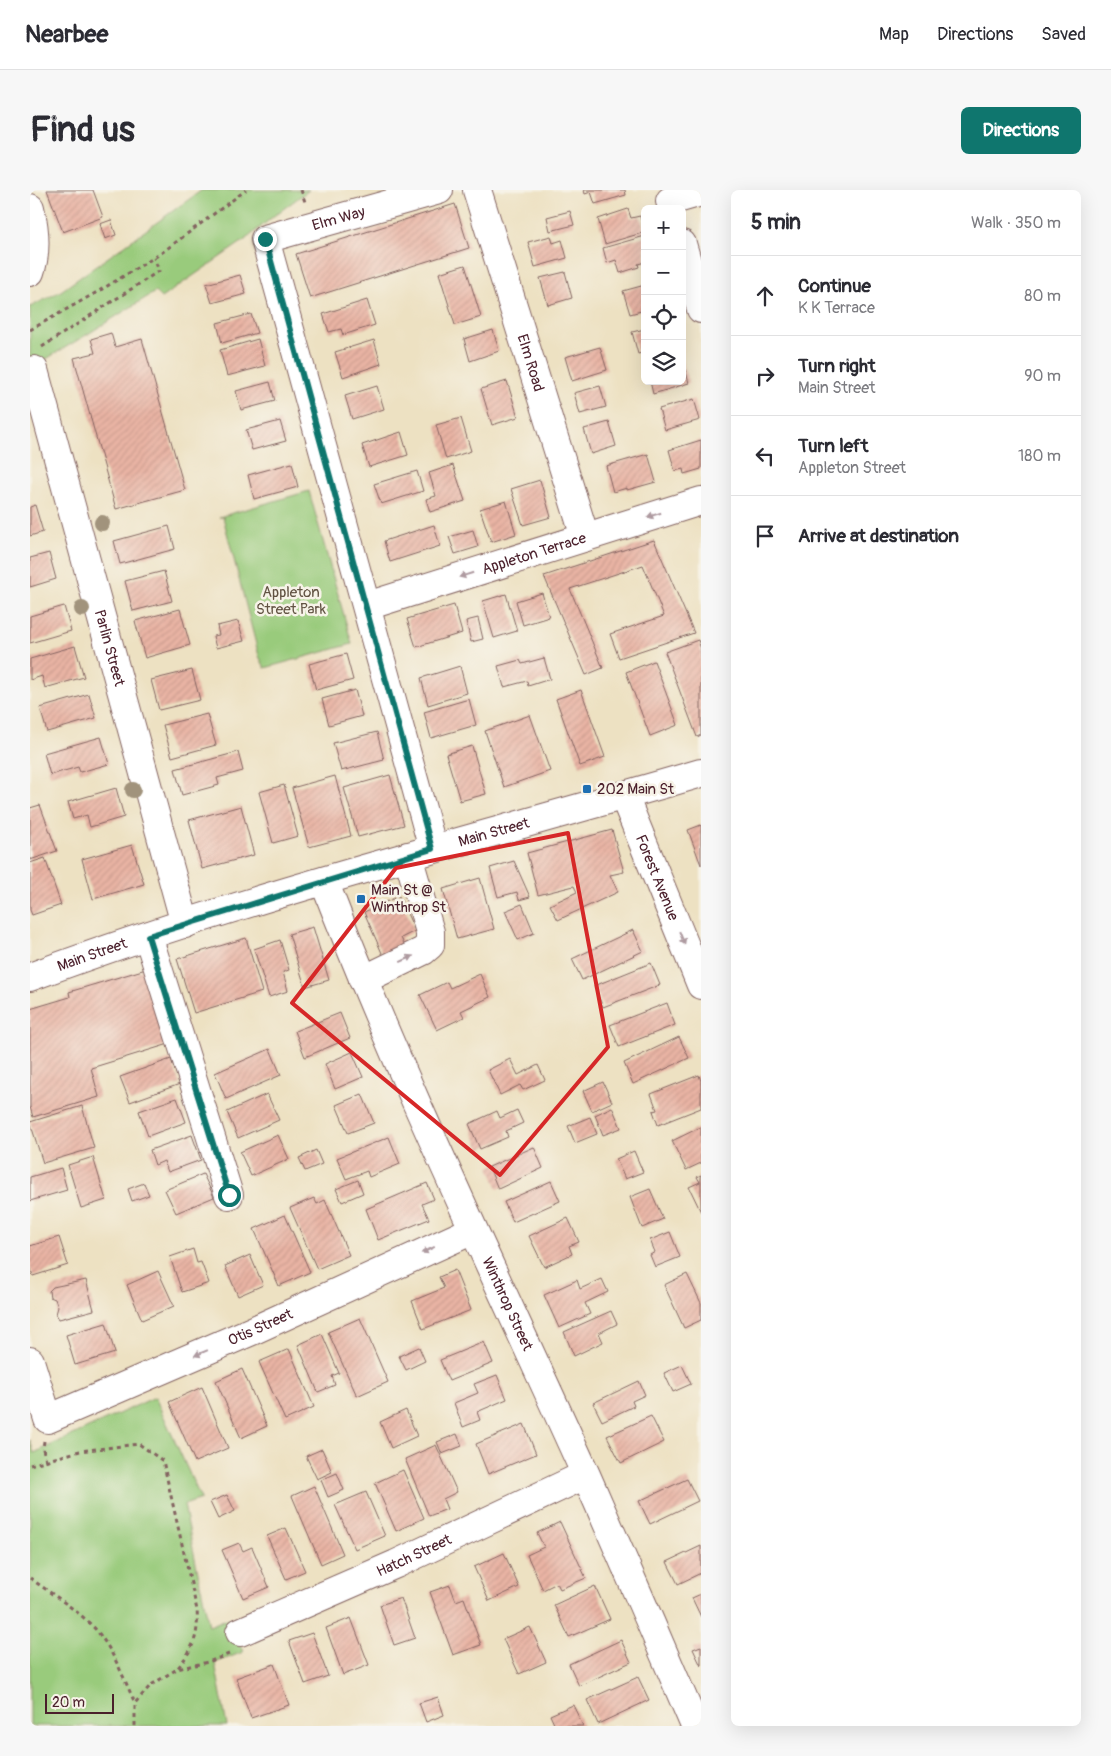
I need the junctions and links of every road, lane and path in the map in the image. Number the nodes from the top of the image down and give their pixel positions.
1 (246, 190) edge
2 (439, 190) edge
3 (477, 190) edge
4 (701, 192) edge
5 (670, 200) edge
6 (30, 208) edge
7 (684, 250) edge
8 (154, 258) junction
9 (30, 272) edge
10 (701, 309) edge
11 (30, 330) edge
12 (34, 370) joint
13 (701, 501) edge
14 (585, 537) junction
15 (367, 606) junction
16 (701, 773) edge
17 (624, 796) junction
18 (420, 853) junction
19 (324, 882) junction
20 (185, 924) junction
21 (148, 936) junction
22 (30, 977) edge
23 (363, 980) junction
24 (701, 986) edge
25 (229, 1195) dead end
26 (473, 1230) junction
27 (30, 1361) edge
28 (30, 1465) edge
29 (585, 1475) junction
30 (30, 1578) edge
31 (237, 1642) joint
32 (177, 1669) junction
33 (135, 1703) junction
34 (135, 1726) edge
35 (695, 1726) edge

1 - 8 path
2 - 15 street, Elm Way
3 - 14 street, Elm Road
4 - 5 street
6 - 9 street
7 - 10 street
8 - 11 path
8 - 12 path
12 - 20 street, Parlin Street
13 -> 14 street, Appleton Terrace
14 -> 15 street, Appleton Terrace
15 - 18 street
16 - 17 street, Main Street
17 - 18 street, Main Street
17 -> 24 street, Forest Avenue
18 - 19 street, Main Street
23 -> 18 street
19 - 20 street, Main Street
19 - 23 street, Winthrop Street
20 - 21 street, Main Street
21 - 22 street, Main Street
21 - 25 street
23 - 26 street, Winthrop Street
26 -> 27 street, Otis Street
26 - 29 street, Winthrop Street
28 - 32 path
29 - 31 street, Hatch Street
29 - 35 street, Winthrop Street
30 - 33 path
31 - 32 path
32 - 33 path
33 - 34 path

